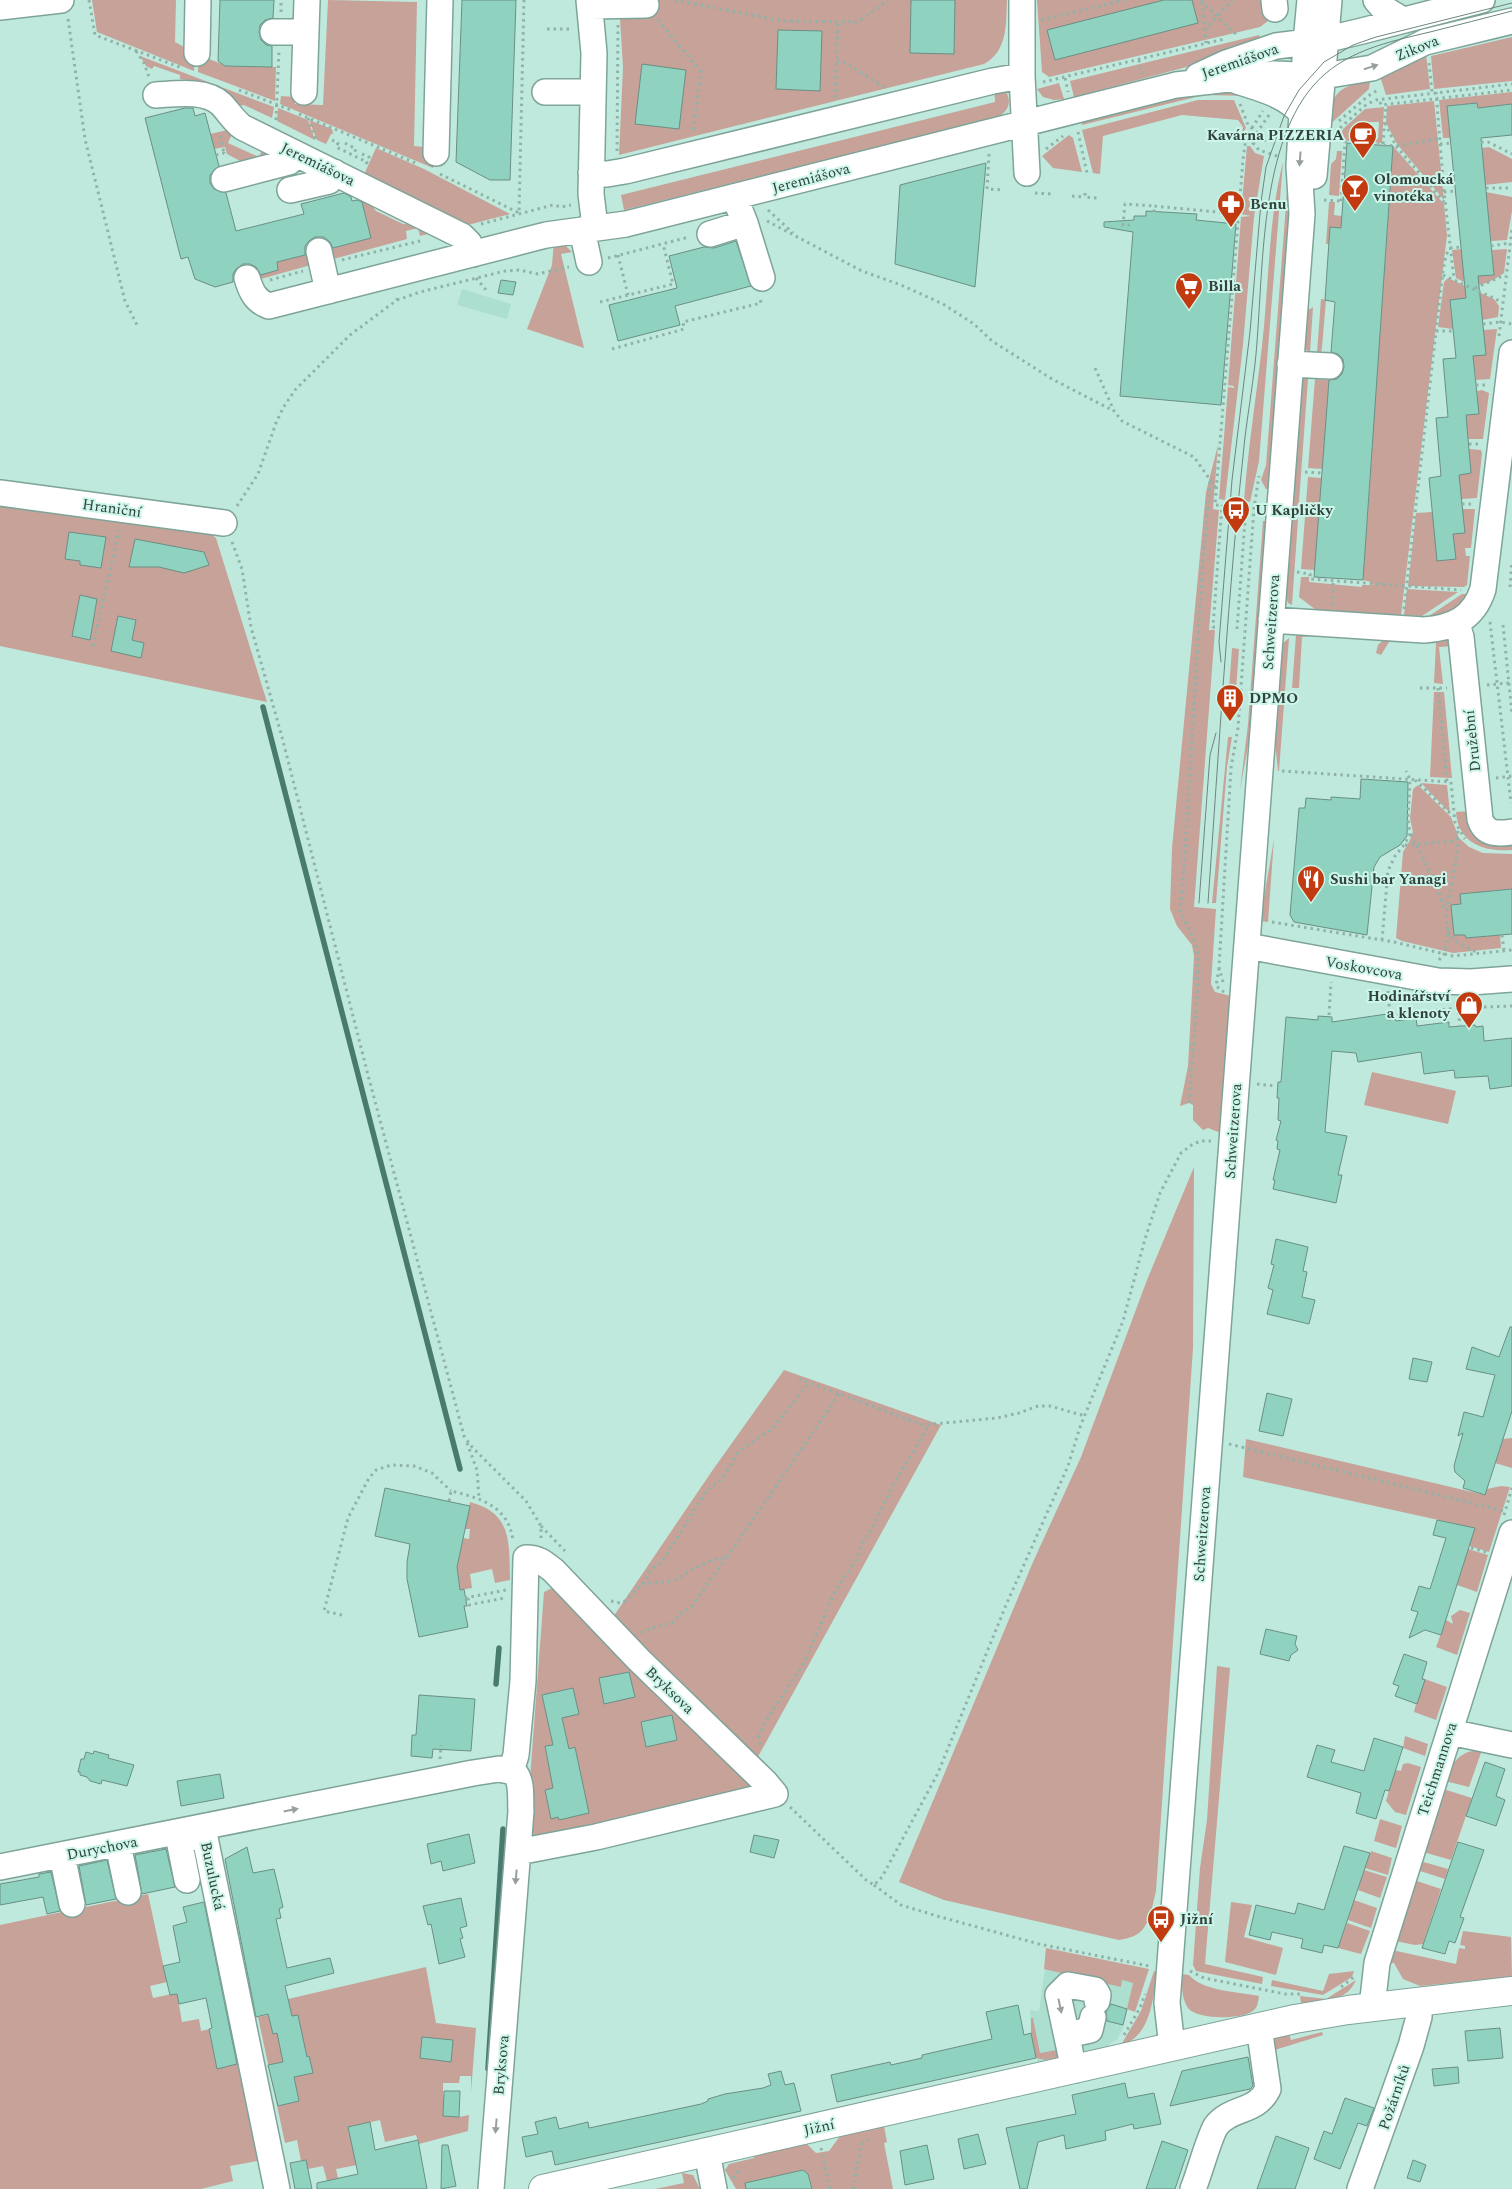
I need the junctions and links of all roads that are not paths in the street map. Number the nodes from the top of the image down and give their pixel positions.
1 (198, 0) edge
2 (307, 0) edge
3 (440, 0) edge
4 (1310, 0) edge
5 (1329, 0) edge
6 (1376, 0) edge
7 (1482, 0) edge
8 (589, 3) edge
9 (65, 4) edge
10 (646, 6) road end
11 (0, 7) edge
12 (1028, 11) edge
13 (1403, 20) junction
14 (1512, 22) edge
15 (306, 32) junction
16 (276, 39) road end
17 (1315, 41) junction
18 (192, 62) road end
19 (1314, 75) junction
20 (1031, 79) junction
21 (1176, 86) junction
22 (1235, 89) junction
23 (545, 92) dead end
24 (593, 92) junction
25 (156, 94) road end
26 (305, 102) road end
27 (1302, 114) junction
28 (1026, 122) junction
29 (294, 152) junction
30 (432, 164) road end
31 (332, 171) junction
32 (591, 173) junction
33 (224, 179) dead end
34 (1027, 183) road end
35 (290, 190) dead end
36 (735, 198) junction
37 (1302, 214) junction
38 (754, 221) junction
39 (588, 229) junction
40 (710, 234) road end
41 (322, 260) road end
42 (580, 264) road end
43 (474, 266) junction
44 (762, 278) road end
45 (254, 280) road end
46 (328, 291) junction
47 (1512, 354) edge
48 (1290, 364) junction
49 (1330, 366) dead end
50 (1504, 481) edge
51 (0, 493) edge
52 (224, 523) road end
53 (1271, 620) junction
54 (1457, 624) junction
55 (1512, 832) edge
56 (1247, 946) junction
57 (1512, 979) edge
58 (1512, 1533) edge
59 (1450, 1732) junction
60 (1512, 1745) edge
61 (515, 1777) junction
62 (203, 1828) junction
63 (118, 1844) junction
64 (518, 1852) junction
65 (62, 1855) junction
66 (0, 1867) edge
67 (187, 1880) dead end
68 (128, 1892) dead end
69 (72, 1904) dead end
70 (1512, 1991) edge
71 (1419, 2002) junction
72 (1372, 2007) junction
73 (1259, 2027) junction
74 (1067, 2035) junction
75 (1172, 2048) junction
76 (1074, 2070) junction
77 (707, 2152) junction
78 (277, 2189) edge
79 (491, 2189) edge
80 (543, 2189) edge
81 (714, 2189) edge
82 (1193, 2189) edge
83 (1360, 2189) edge

1 - 18 street
2 - 15 street
3 - 30 street
4 - 17 street, Schweitzerova
5 - 17 street, Schweitzerova
6 - 13 street
7 - 13 street, Zikova
8 - 10 street
8 - 24 street
9 - 11 street
12 - 20 street
13 - 17 street, Zikova
19 -> 14 street, Zikova
15 - 16 street
15 - 26 street
17 - 19 street, Schweitzerova
17 - 21 street, Jeremiášova
19 - 22 street, Jeremiášova
19 - 27 street, Schweitzerova
19 - 37 street, Schweitzerova
20 - 28 street
20 - 32 street
21 - 22 street, Jeremiášova
21 - 28 street, Jeremiášova
22 - 27 street, Jeremiášova
23 - 24 street
24 - 32 street
25 - 29 street, Jeremiášova
27 -> 37 street, Schweitzerova
28 - 34 street
28 - 36 street, Jeremiášova
29 - 31 street, Jeremiášova
29 - 33 street
31 - 35 street
31 - 43 street, Jeremiášova
32 - 39 street
36 - 38 street
36 - 39 street, Jeremiášova
37 - 48 street, Schweitzerova
38 - 40 street
38 - 44 street
39 - 42 street
39 - 43 street, Jeremiášova
41 - 46 street
43 - 46 street, Jeremiášova
45 - 46 street, Jeremiášova
47 - 50 street
48 - 49 street
48 - 53 street, Schweitzerova
50 - 54 street
51 - 52 street, Hraniční
53 - 54 street
53 - 56 street, Schweitzerova
54 - 55 street, Družební
56 - 57 street, Voskovcova
56 - 75 street, Schweitzerova
58 - 59 street, Teichmannova
59 - 60 street
59 - 72 street, Teichmannova
62 -> 61 street, Buzulucká
61 - 64 street, Bryksova
61 - 64 street, Bryksova
62 - 63 street, Durychova
62 - 67 street
62 - 78 street, Buzulucká
63 - 65 street, Durychova
63 - 68 street
64 -> 79 street, Bryksova
65 - 66 street, Durychova
65 - 69 street
70 - 71 main road, Jižní
71 - 72 main road, Jižní
71 - 83 street, Požárníků
72 - 73 main road, Jižní
73 - 75 main road, Jižní
73 - 82 street
74 -> 74 street
74 - 76 street
75 - 76 main road, Jižní
76 - 77 main road, Jižní
77 - 80 main road, Jižní
77 - 81 street

